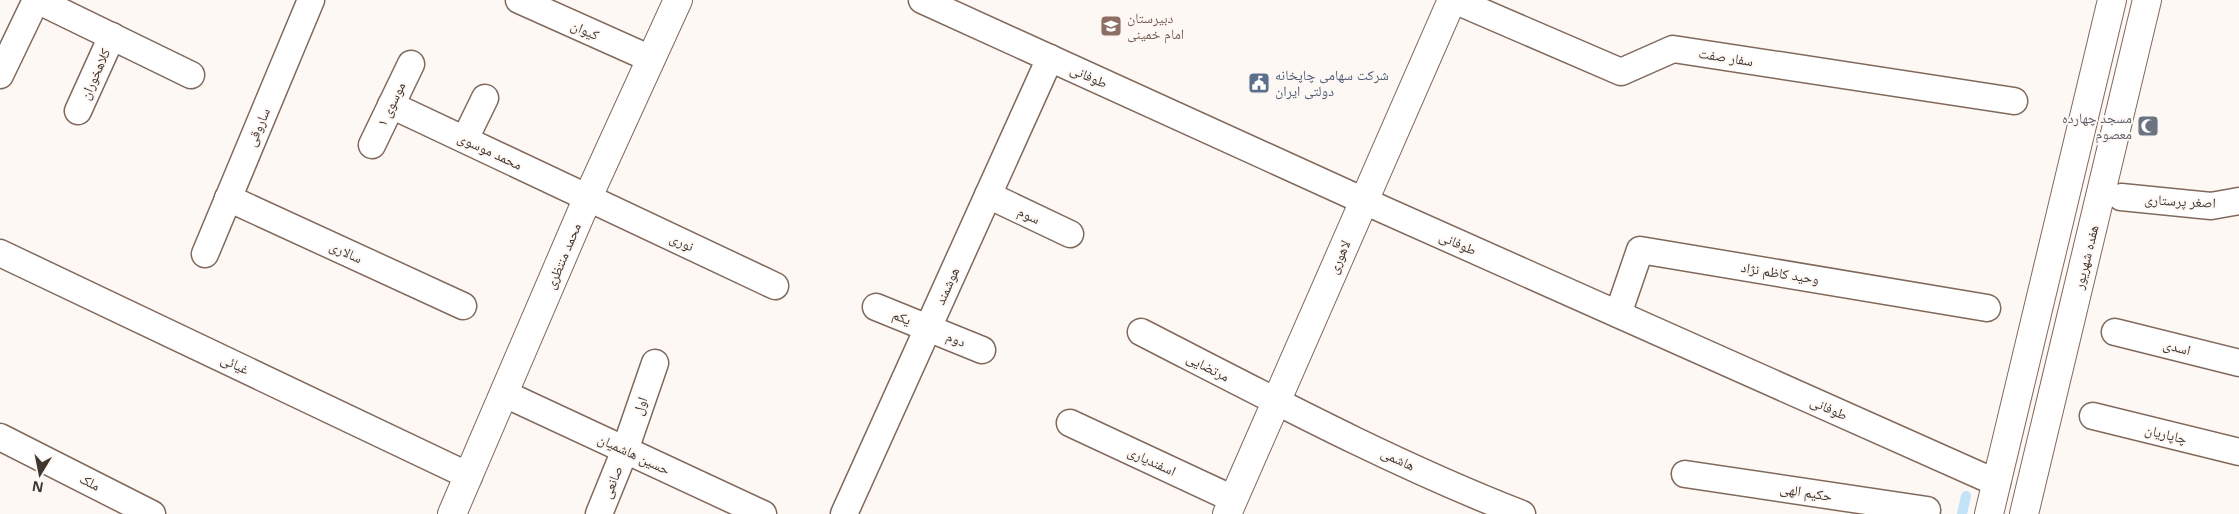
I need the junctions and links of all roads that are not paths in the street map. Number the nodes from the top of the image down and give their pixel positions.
1 (36, 0) edge
2 (311, 0) edge
3 (519, 0) edge
4 (678, 0) edge
5 (922, 0) edge
6 (1453, 0) edge
7 (2112, 0) edge
8 (2147, 0) edge
9 (112, 36) junction
10 (6, 47) edge
11 (1050, 58) junction
12 (651, 59) junction
13 (411, 64) dead end
14 (0, 75) edge
15 (191, 75) dead end
16 (485, 98) dead end
17 (2014, 102) dead end
18 (391, 105) junction
19 (78, 111) dead end
20 (465, 139) junction
21 (372, 145) dead end
22 (988, 195) junction
23 (588, 197) junction
24 (2121, 197) dead end
25 (228, 198) junction
26 (1364, 201) junction
27 (2239, 201) edge
28 (1070, 234) dead end
29 (0, 253) edge
30 (205, 254) dead end
31 (775, 286) dead end
32 (463, 306) dead end
33 (876, 306) dead end
34 (1987, 308) dead end
35 (1618, 314) junction
36 (928, 328) junction
37 (1141, 332) dead end
38 (2115, 332) dead end
39 (982, 350) dead end
40 (655, 363) dead end
41 (2239, 363) edge
42 (505, 394) junction
43 (1276, 401) junction
44 (2093, 416) dead end
45 (1070, 423) dead end
46 (0, 437) edge
47 (625, 450) junction
48 (2239, 452) edge
49 (1685, 474) dead end
50 (469, 476) junction
51 (1997, 483) junction
52 (1471, 505) edge
53 (1230, 507) edge
54 (1927, 510) dead end
55 (152, 514) edge
56 (452, 514) edge
57 (599, 514) edge
58 (763, 514) edge
59 (844, 514) edge
60 (1522, 514) edge
61 (1989, 514) edge
62 (2024, 514) edge

1 - 9 street
1 - 10 street
2 - 25 street, ساروقی
3 - 12 street, کیوان
4 - 12 main road, محمد منتظری
5 - 11 street, طوفانی
6 - 17 street, سفار صفت
6 - 26 main road, لاهوری
7 - 51 main road
8 - 62 main road, هفده شهریور
9 - 15 street
9 - 19 street, کلاهخوران
10 - 14 street
11 - 22 street, هوشمند
11 - 26 street, طوفانی
12 - 23 main road, محمد منتظری
13 - 18 street, موسوی ۱
16 - 20 street
18 - 20 street, محمد موسوی
18 - 21 street, موسوی ۱
20 - 23 street, محمد موسوی
22 - 28 street, سوم
22 - 36 street, هوشمند
23 - 31 street, نوری
23 - 42 main road, محمد منتظری
24 - 27 street, اصغر پرستاری
25 - 30 street, ساروقی
25 - 32 street, سالاری
26 - 35 street, طوفانی
26 - 43 main road, لاهوری
29 - 50 street, غیائی
33 - 36 street, یکم
34 - 35 street, وحید کاظم نژاد
35 - 51 street, طوفانی
36 - 39 street, دوم
36 - 59 street, هوشمند
37 - 43 street, مرتضایی
38 - 41 street, اسدی
40 - 47 street, اول
42 - 47 street, حسین هاشمیان
42 - 50 main road, محمد منتظری
43 - 52 street, هاشمی
43 - 53 main road, لاهوری
44 - 48 street, چاپاریان
45 - 53 street, اسفندیاری
46 - 55 street, ملک
47 - 57 street, صانعی
47 - 58 street, حسین هاشمیان
49 - 54 street, حکیم الهی
50 - 56 main road, محمد منتظری
51 - 61 main road
52 - 60 street, هاشمی

